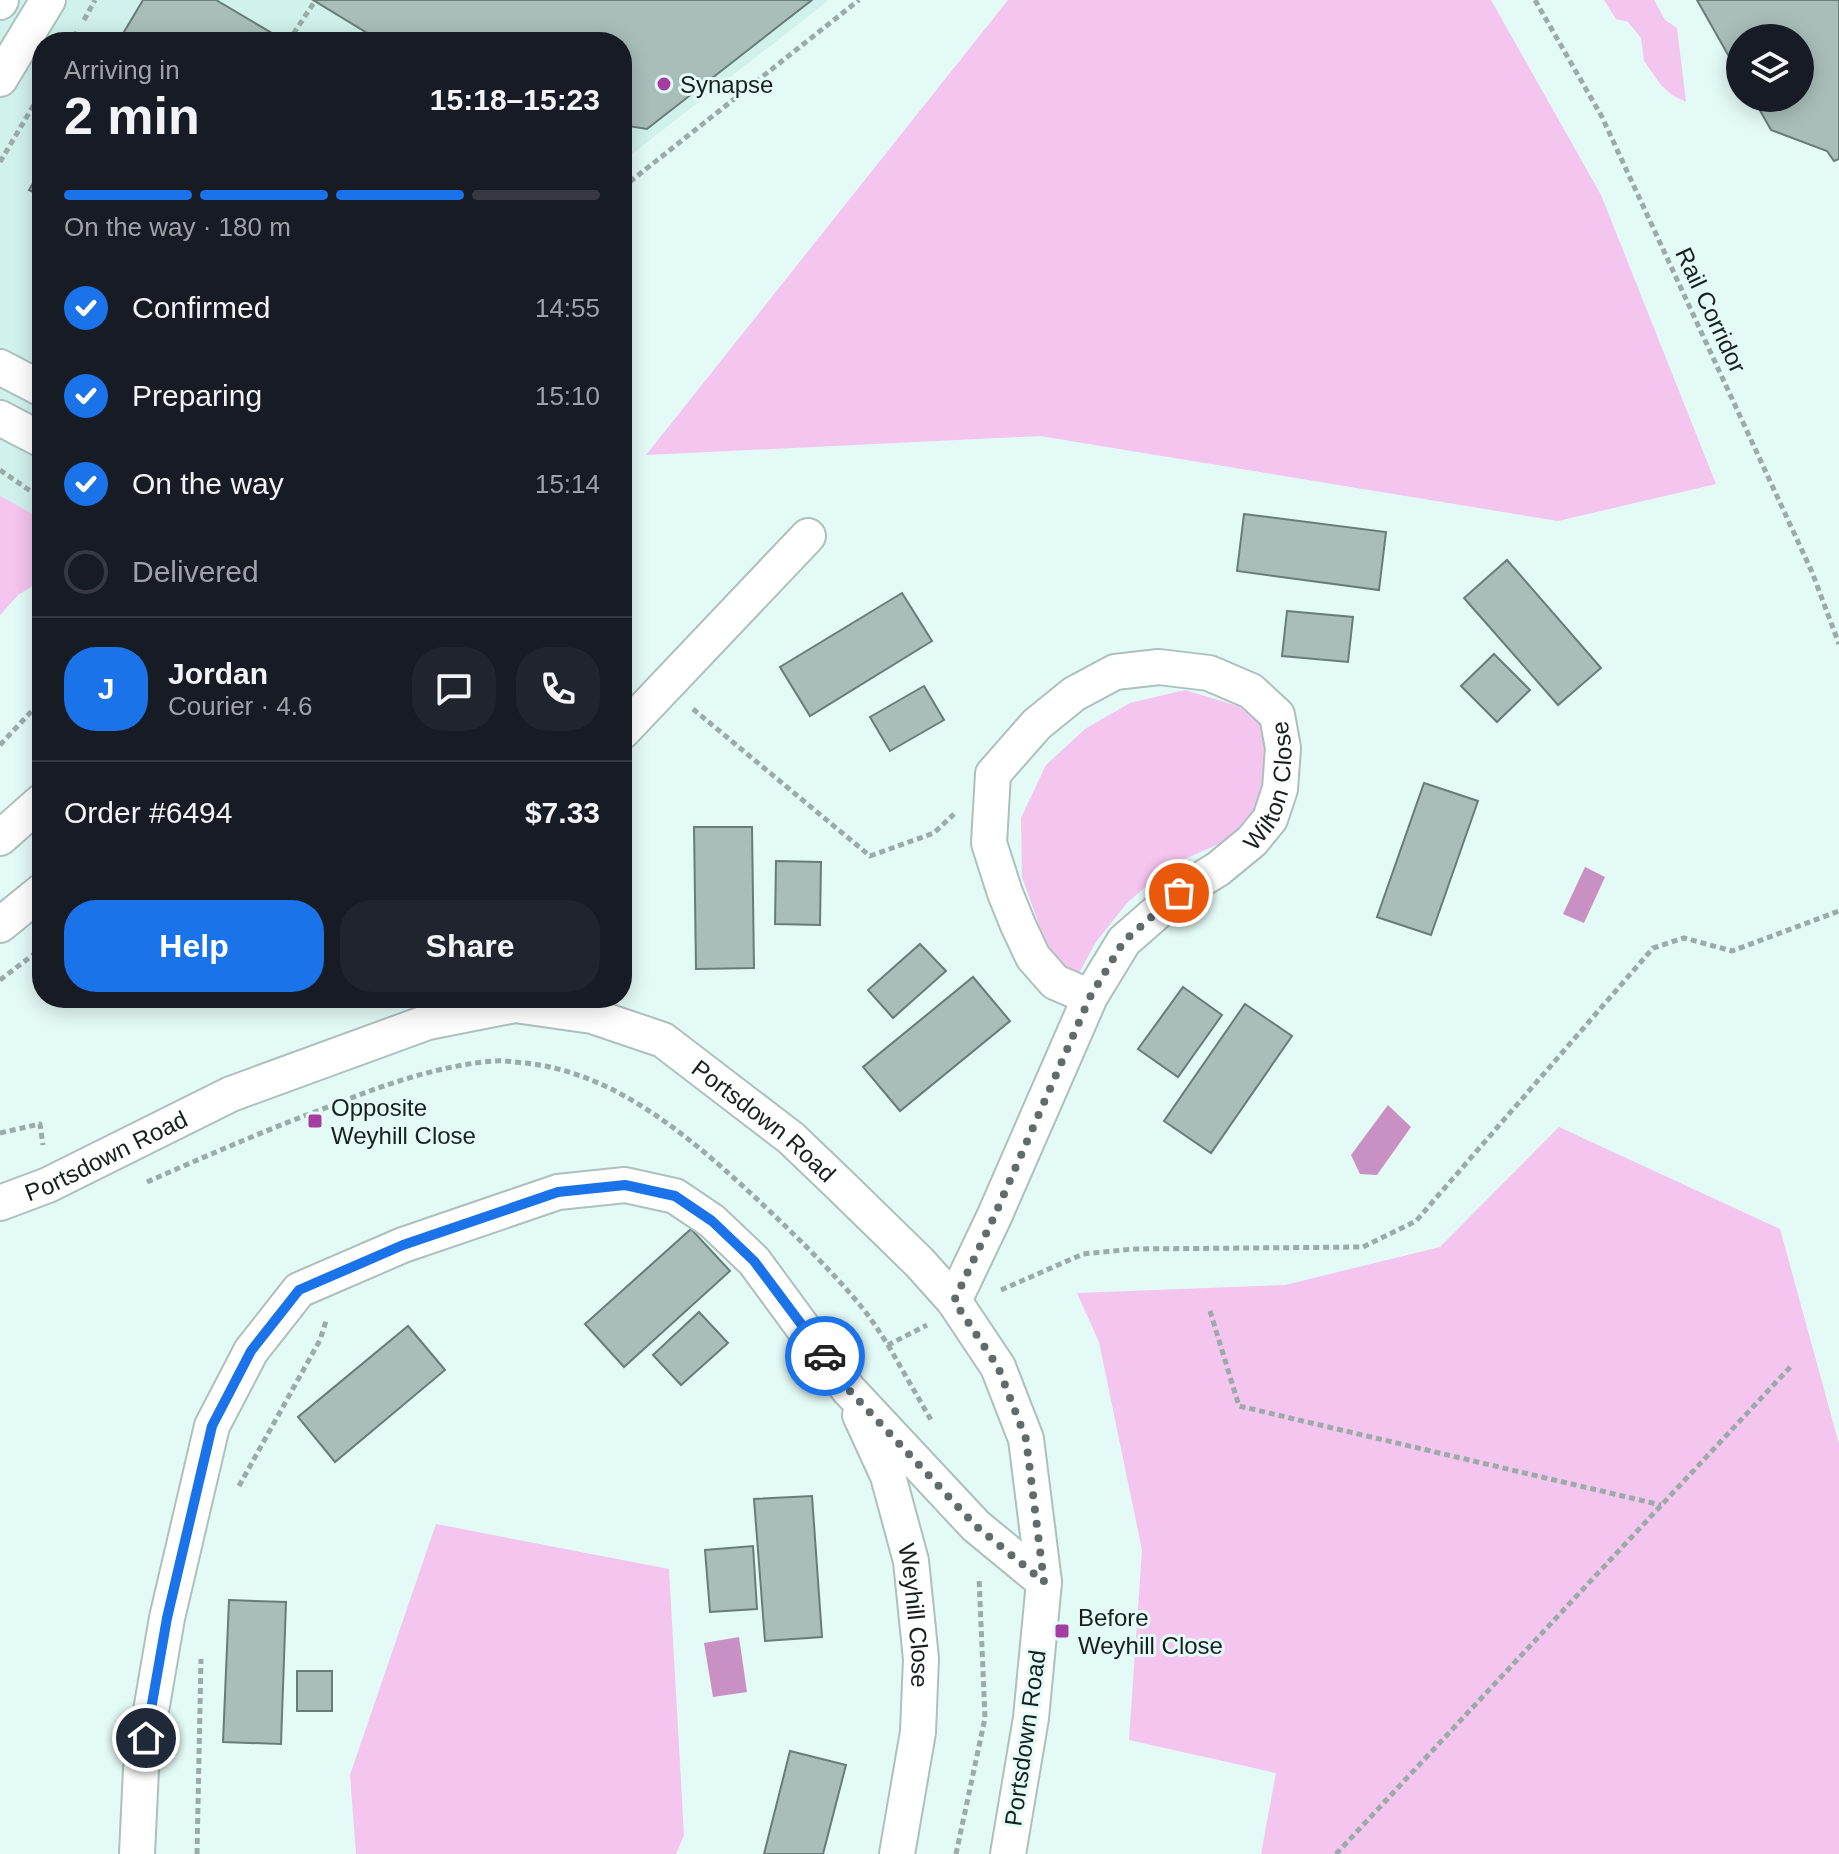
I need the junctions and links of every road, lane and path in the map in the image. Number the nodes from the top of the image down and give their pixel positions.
1 (48, 0) edge
2 (859, 0) edge
3 (1535, 0) edge
4 (315, 1) edge
5 (295, 32) edge
6 (0, 79) edge
7 (32, 108) edge
8 (0, 162) edge
9 (632, 180) edge
10 (0, 367) edge
11 (32, 384) edge
12 (0, 418) edge
13 (32, 435) edge
14 (0, 470) edge
15 (32, 492) edge
16 (808, 536) dead end
17 (1839, 644) edge
18 (665, 686) junction
19 (32, 711) edge
20 (632, 721) edge
21 (0, 745) edge
22 (993, 774) junction
23 (32, 810) edge
24 (0, 838) edge
25 (32, 899) edge
26 (1839, 911) edge
27 (0, 925) edge
28 (32, 956) edge
29 (0, 980) edge
30 (1090, 997) junction
31 (465, 1008) edge
32 (536, 1008) edge
33 (431, 1010) edge
34 (0, 1133) edge
35 (146, 1183) dead end
36 (48, 1185) junction
37 (0, 1203) edge
38 (342, 1272) junction
39 (956, 1304) junction
40 (1210, 1311) dead end
41 (904, 1337) dead end
42 (888, 1345) junction
43 (1793, 1364) dead end
44 (848, 1389) junction
45 (934, 1426) dead end
46 (235, 1494) dead end
47 (1662, 1505) junction
48 (976, 1526) junction
49 (1044, 1582) junction
50 (202, 1656) dead end
51 (137, 1854) edge
52 (197, 1854) edge
53 (897, 1854) edge
54 (956, 1854) edge
55 (1008, 1854) edge
56 (1336, 1854) edge

1 - 6 street
2 - 9 path
3 - 17 path, Rail Corridor
4 - 5 path
7 - 8 path
10 - 11 street
12 - 13 street
14 - 15 path
16 - 18 street
18 - 20 street
18 - 22 path
19 - 21 path
22 - 30 street
22 - 30 street, Wilton Close
23 - 24 street
25 - 27 street
26 - 39 path
28 - 29 path
30 - 39 street, Wilton Close
31 - 33 street, Portsdown Road
32 - 39 street, Portsdown Road
33 - 36 street, Portsdown Road
34 - 36 path
35 - 42 path
36 - 37 street, Portsdown Road
38 - 44 street, Weyhill Close
38 - 46 path
38 - 51 street, Weyhill Close
39 - 49 street, Portsdown Road
40 - 47 path
41 - 42 path
42 - 45 path
43 - 47 path
44 - 48 street, Weyhill Close
44 - 53 street, Weyhill Close
47 - 56 path
48 - 49 street, Weyhill Close
48 - 54 path
49 - 55 street, Portsdown Road
50 - 52 path

